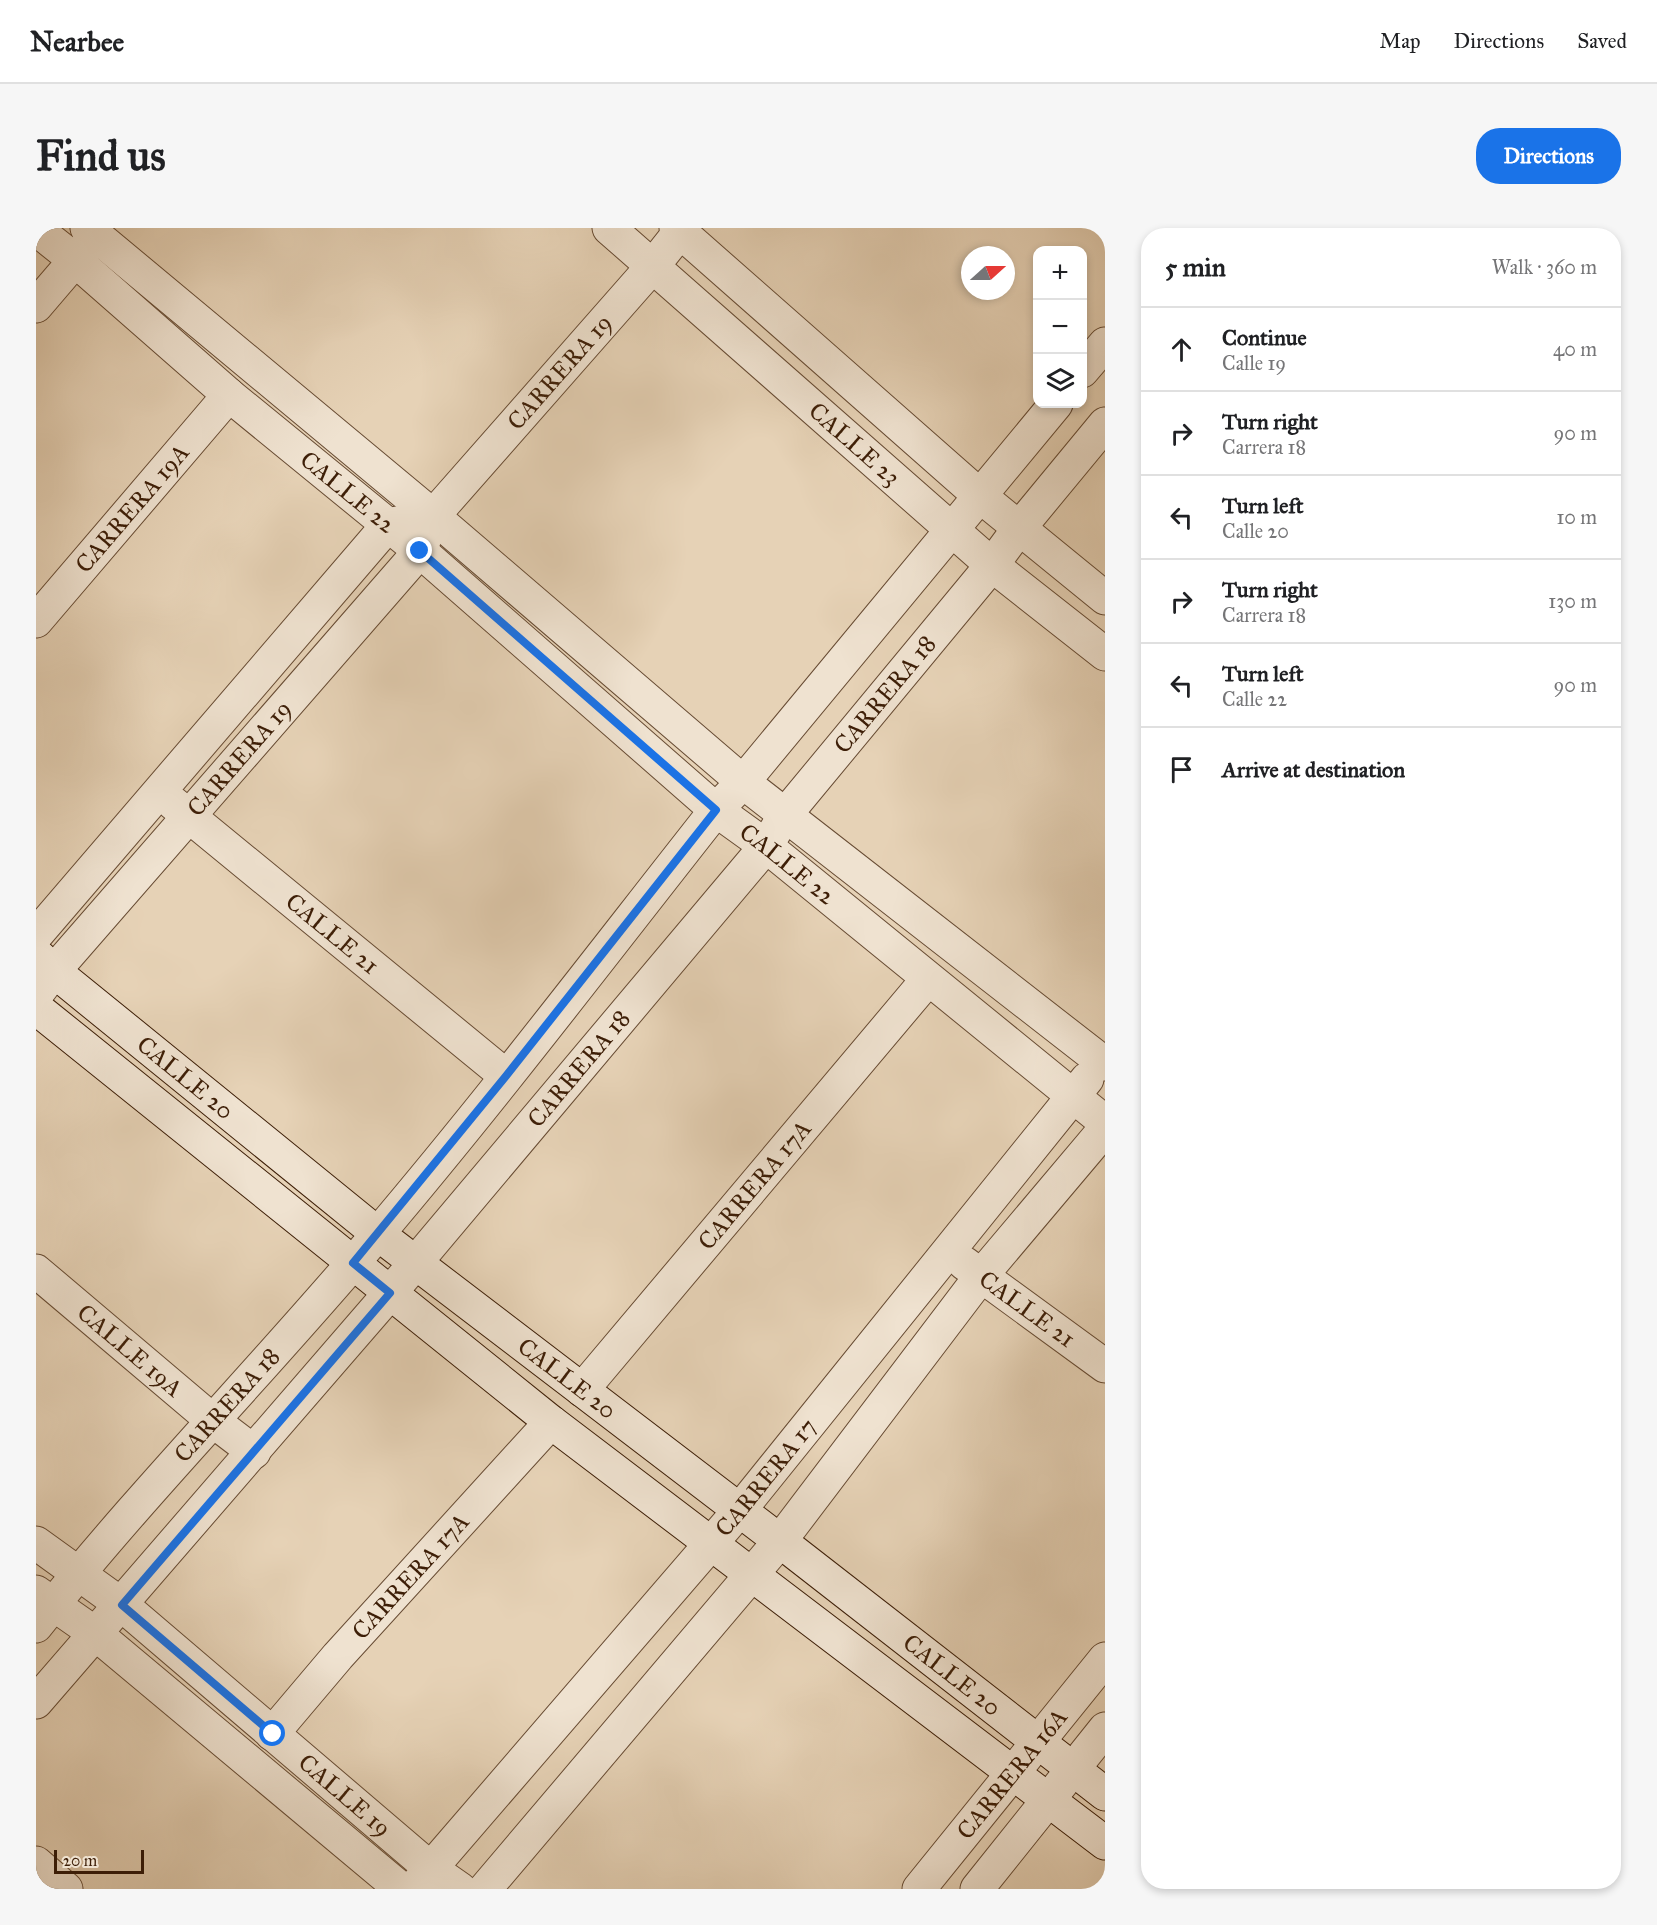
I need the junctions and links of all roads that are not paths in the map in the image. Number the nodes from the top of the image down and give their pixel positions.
1 (609, 228) edge
2 (680, 229) edge
3 (95, 230) edge
4 (40, 233) edge
5 (75, 260) junction
6 (652, 267) junction
7 (36, 306) edge
8 (1105, 344) edge
9 (1087, 366) edge
10 (229, 395) junction
11 (1053, 408) edge
12 (1105, 424) edge
13 (980, 496) junction
14 (433, 516) junction
15 (388, 525) junction
16 (1020, 527) junction
17 (952, 530) junction
18 (420, 551) junction
19 (992, 565) junction
20 (1105, 598) edge
21 (36, 621) edge
22 (1105, 654) edge
23 (743, 782) junction
24 (159, 791) junction
25 (716, 810) junction
26 (784, 815) junction
27 (189, 816) junction
28 (766, 846) junction
29 (36, 935) edge
30 (42, 973) edge
31 (928, 979) junction
32 (36, 1008) edge
33 (1104, 1060) edge
34 (506, 1076) junction
35 (1074, 1096) junction
36 (1105, 1122) edge
37 (1105, 1129) edge
38 (378, 1234) junction
39 (948, 1251) junction
40 (416, 1262) junction
41 (353, 1263) junction
42 (36, 1271) edge
43 (981, 1276) junction
44 (390, 1293) junction
45 (1105, 1366) edge
46 (582, 1390) junction
47 (212, 1420) junction
48 (551, 1422) junction
49 (254, 1452) junction
50 (739, 1511) junction
51 (780, 1541) junction
52 (36, 1543) edge
53 (711, 1544) junction
54 (78, 1575) junction
55 (750, 1575) junction
56 (122, 1605) junction
57 (42, 1608) edge
58 (96, 1635) junction
59 (1105, 1659) edge
60 (36, 1702) edge
61 (1105, 1729) edge
62 (273, 1734) junction
63 (1038, 1742) junction
64 (1072, 1769) junction
65 (1012, 1774) junction
66 (1105, 1794) edge
67 (1047, 1800) junction
68 (1105, 1843) edge
69 (36, 1863) edge
70 (421, 1878) edge
71 (66, 1889) edge
72 (401, 1889) edge
73 (460, 1889) edge
74 (485, 1889) edge
75 (919, 1889) edge
76 (977, 1889) edge

1 - 6 street, CALLE 23
2 - 6 street, CARRERA 19
2 - 13 street, CALLE 23
3 - 5 street
3 - 14 street, CALLE 22
4 - 5 street, CALLE 22
5 - 7 street
5 - 10 street, CALLE 22
6 - 14 street, CARRERA 19
6 - 17 street, CALLE 23
8 - 9 street
10 - 15 street, CALLE 22
10 - 21 street, CARRERA 19A
11 - 13 street, CARRERA 18
12 - 16 street, CARRERA 18
13 - 16 street, CALLE 23
13 - 17 street, CARRERA 18
14 - 15 street
14 - 18 street, CARRERA 19
14 - 23 street, CALLE 22
15 - 18 street, CALLE 22
15 - 24 street, CARRERA 19
16 - 19 street, CARRERA 18
16 - 20 street, CALLE 23
17 - 19 street, CALLE 23
17 - 23 street, CARRERA 18
18 - 25 street, CALLE 22
18 - 27 street, CARRERA 19
19 - 22 street, CALLE 23
19 - 26 street, CARRERA 18
23 - 25 street, CARRERA 18
23 - 26 street, CALLE 22
24 - 27 street, CALLE 21
24 - 29 street, CARRERA 19
25 - 28 street, CALLE 22
25 - 34 street, CARRERA 18
26 - 28 street, CARRERA 18
26 - 33 street, CALLE 22
27 - 30 street, CARRERA 19
27 - 34 street, CALLE 21
28 - 31 street, CALLE 22
28 - 40 street, CARRERA 18
30 - 38 street, CALLE 20
31 - 35 street, CALLE 22
31 - 46 street, CARRERA 17A
32 - 41 street, CALLE 20
33 - 35 street, CARRERA 17
34 - 38 street, CARRERA 18
35 - 36 street, CALLE 22
35 - 39 street, CARRERA 17
37 - 43 street, CARRERA 17
38 - 40 street, CALLE 20
38 - 41 street, CARRERA 18
39 - 43 street, CALLE 21
39 - 50 street, CARRERA 17
40 - 44 street, CARRERA 18
40 - 46 street, CALLE 20
41 - 44 street, CALLE 20
41 - 47 street, CARRERA 18
42 - 47 street, CALLE 19A
43 - 45 street, CALLE 21
43 - 51 street, CARRERA 17
44 - 48 street, CALLE 20
44 - 49 street, CARRERA 18
46 - 50 street, CALLE 20
47 - 49 street, CALLE 19A
47 - 54 street, CARRERA 18
48 - 53 street, CALLE 20
48 - 62 street, CARRERA 17A
49 - 56 street, CARRERA 18
50 - 51 street, CALLE 20
50 - 53 street, CARRERA 17
51 - 55 street, CARRERA 17
51 - 63 street, CALLE 20
52 - 54 street, CALLE 19
53 - 55 street, CALLE 20
53 - 70 street, CARRERA 17
54 - 56 street, CALLE 19
54 - 57 street, CARRERA 18
55 - 65 street, CALLE 20
55 - 74 street, CARRERA 17
56 - 58 street, CARRERA 18
56 - 62 street, CALLE 19
57 - 58 street, CALLE 19
58 - 60 street, CARRERA 18
58 - 72 street, CALLE 19
59 - 63 street, CARRERA 16A
61 - 64 street, CARRERA 16A
62 - 70 street, CALLE 19
63 - 64 street, CALLE 20
63 - 65 street, CARRERA 16A
64 - 66 street, CALLE 20
64 - 67 street, CARRERA 16A
65 - 67 street, CALLE 20
65 - 75 street, CARRERA 16A
67 - 68 street, CALLE 20
67 - 76 street, CARRERA 16A
69 - 71 street
70 - 73 street, CALLE 19

